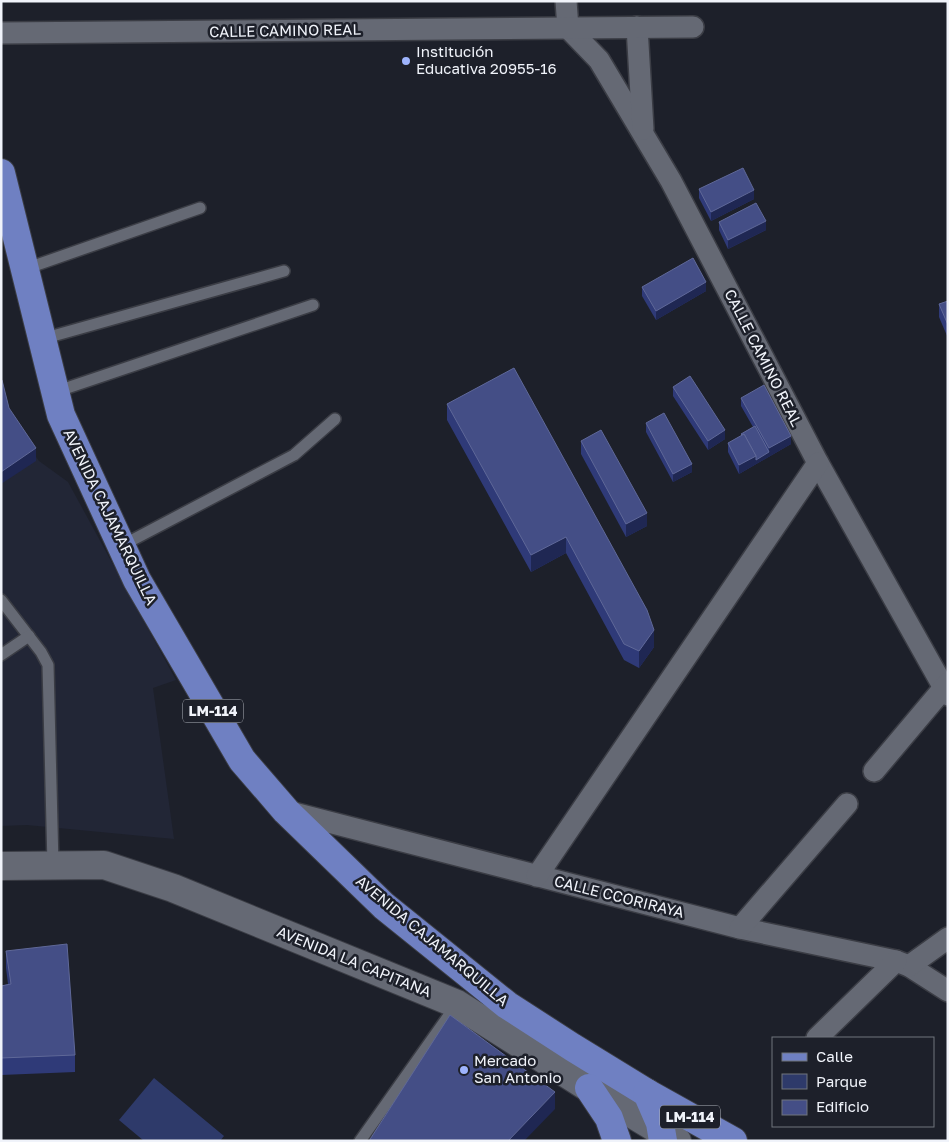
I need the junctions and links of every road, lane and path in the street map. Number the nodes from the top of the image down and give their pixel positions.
1 (566, 1) edge
2 (637, 27) junction
3 (693, 27) dead end
4 (568, 28) junction
5 (1, 33) edge
6 (643, 134) junction
7 (1, 173) edge
8 (200, 208) dead end
9 (25, 269) junction
10 (284, 271) dead end
11 (313, 305) dead end
12 (42, 339) junction
13 (55, 392) junction
14 (335, 419) dead end
15 (818, 463) junction
16 (121, 546) junction
17 (1, 600) edge
18 (29, 636) junction
19 (1, 655) edge
20 (946, 688) edge
21 (874, 771) dead end
22 (847, 804) dead end
23 (286, 811) junction
24 (1, 866) edge
25 (53, 866) junction
26 (537, 876) junction
27 (740, 928) junction
28 (948, 938) edge
29 (902, 964) junction
30 (948, 991) edge
31 (457, 1004) junction
32 (818, 1037) edge
33 (589, 1088) junction
34 (647, 1092) junction
35 (667, 1138) edge
36 (360, 1141) edge
37 (617, 1141) edge
38 (733, 1141) edge

1 - 4 street
2 - 3 street, CALLE CAMINO REAL
2 - 4 street, CALLE CAMINO REAL
2 - 6 street
4 - 5 street, CALLE CAMINO REAL
4 - 6 street, CALLE CAMINO REAL
6 - 15 street, CALLE CAMINO REAL
7 - 9 main road, AVENIDA CAJAMARQUILLA / LM-114
8 - 9 lane
9 - 12 main road, AVENIDA CAJAMARQUILLA / LM-114
10 - 12 lane
11 - 13 lane
12 - 13 main road, AVENIDA CAJAMARQUILLA / LM-114
13 - 16 main road, AVENIDA CAJAMARQUILLA / LM-114
14 - 16 lane
15 - 20 street, CALLE CAMINO REAL
15 - 26 street
16 - 23 main road, AVENIDA CAJAMARQUILLA / LM-114
17 - 18 lane
18 - 19 lane
18 - 25 lane
20 - 21 street
22 - 27 street
23 - 26 street, CALLE CCORIRAYA
23 - 34 main road, AVENIDA CAJAMARQUILLA / LM-114
24 - 25 street, AVENIDA LA CAPITANA
25 - 31 street, AVENIDA LA CAPITANA
26 - 27 street, CALLE CCORIRAYA
27 - 29 street, CALLE CCORIRAYA
28 - 29 street
29 - 30 street, CALLE CCORIRAYA
29 - 32 street
31 - 33 street, AVENIDA LA CAPITANA
31 - 36 lane
33 - 35 street, AVENIDA LA CAPITANA
33 - 37 main road
34 - 35 main road
34 - 38 main road, AVENIDA CAJAMARQUILLA / LM-114

